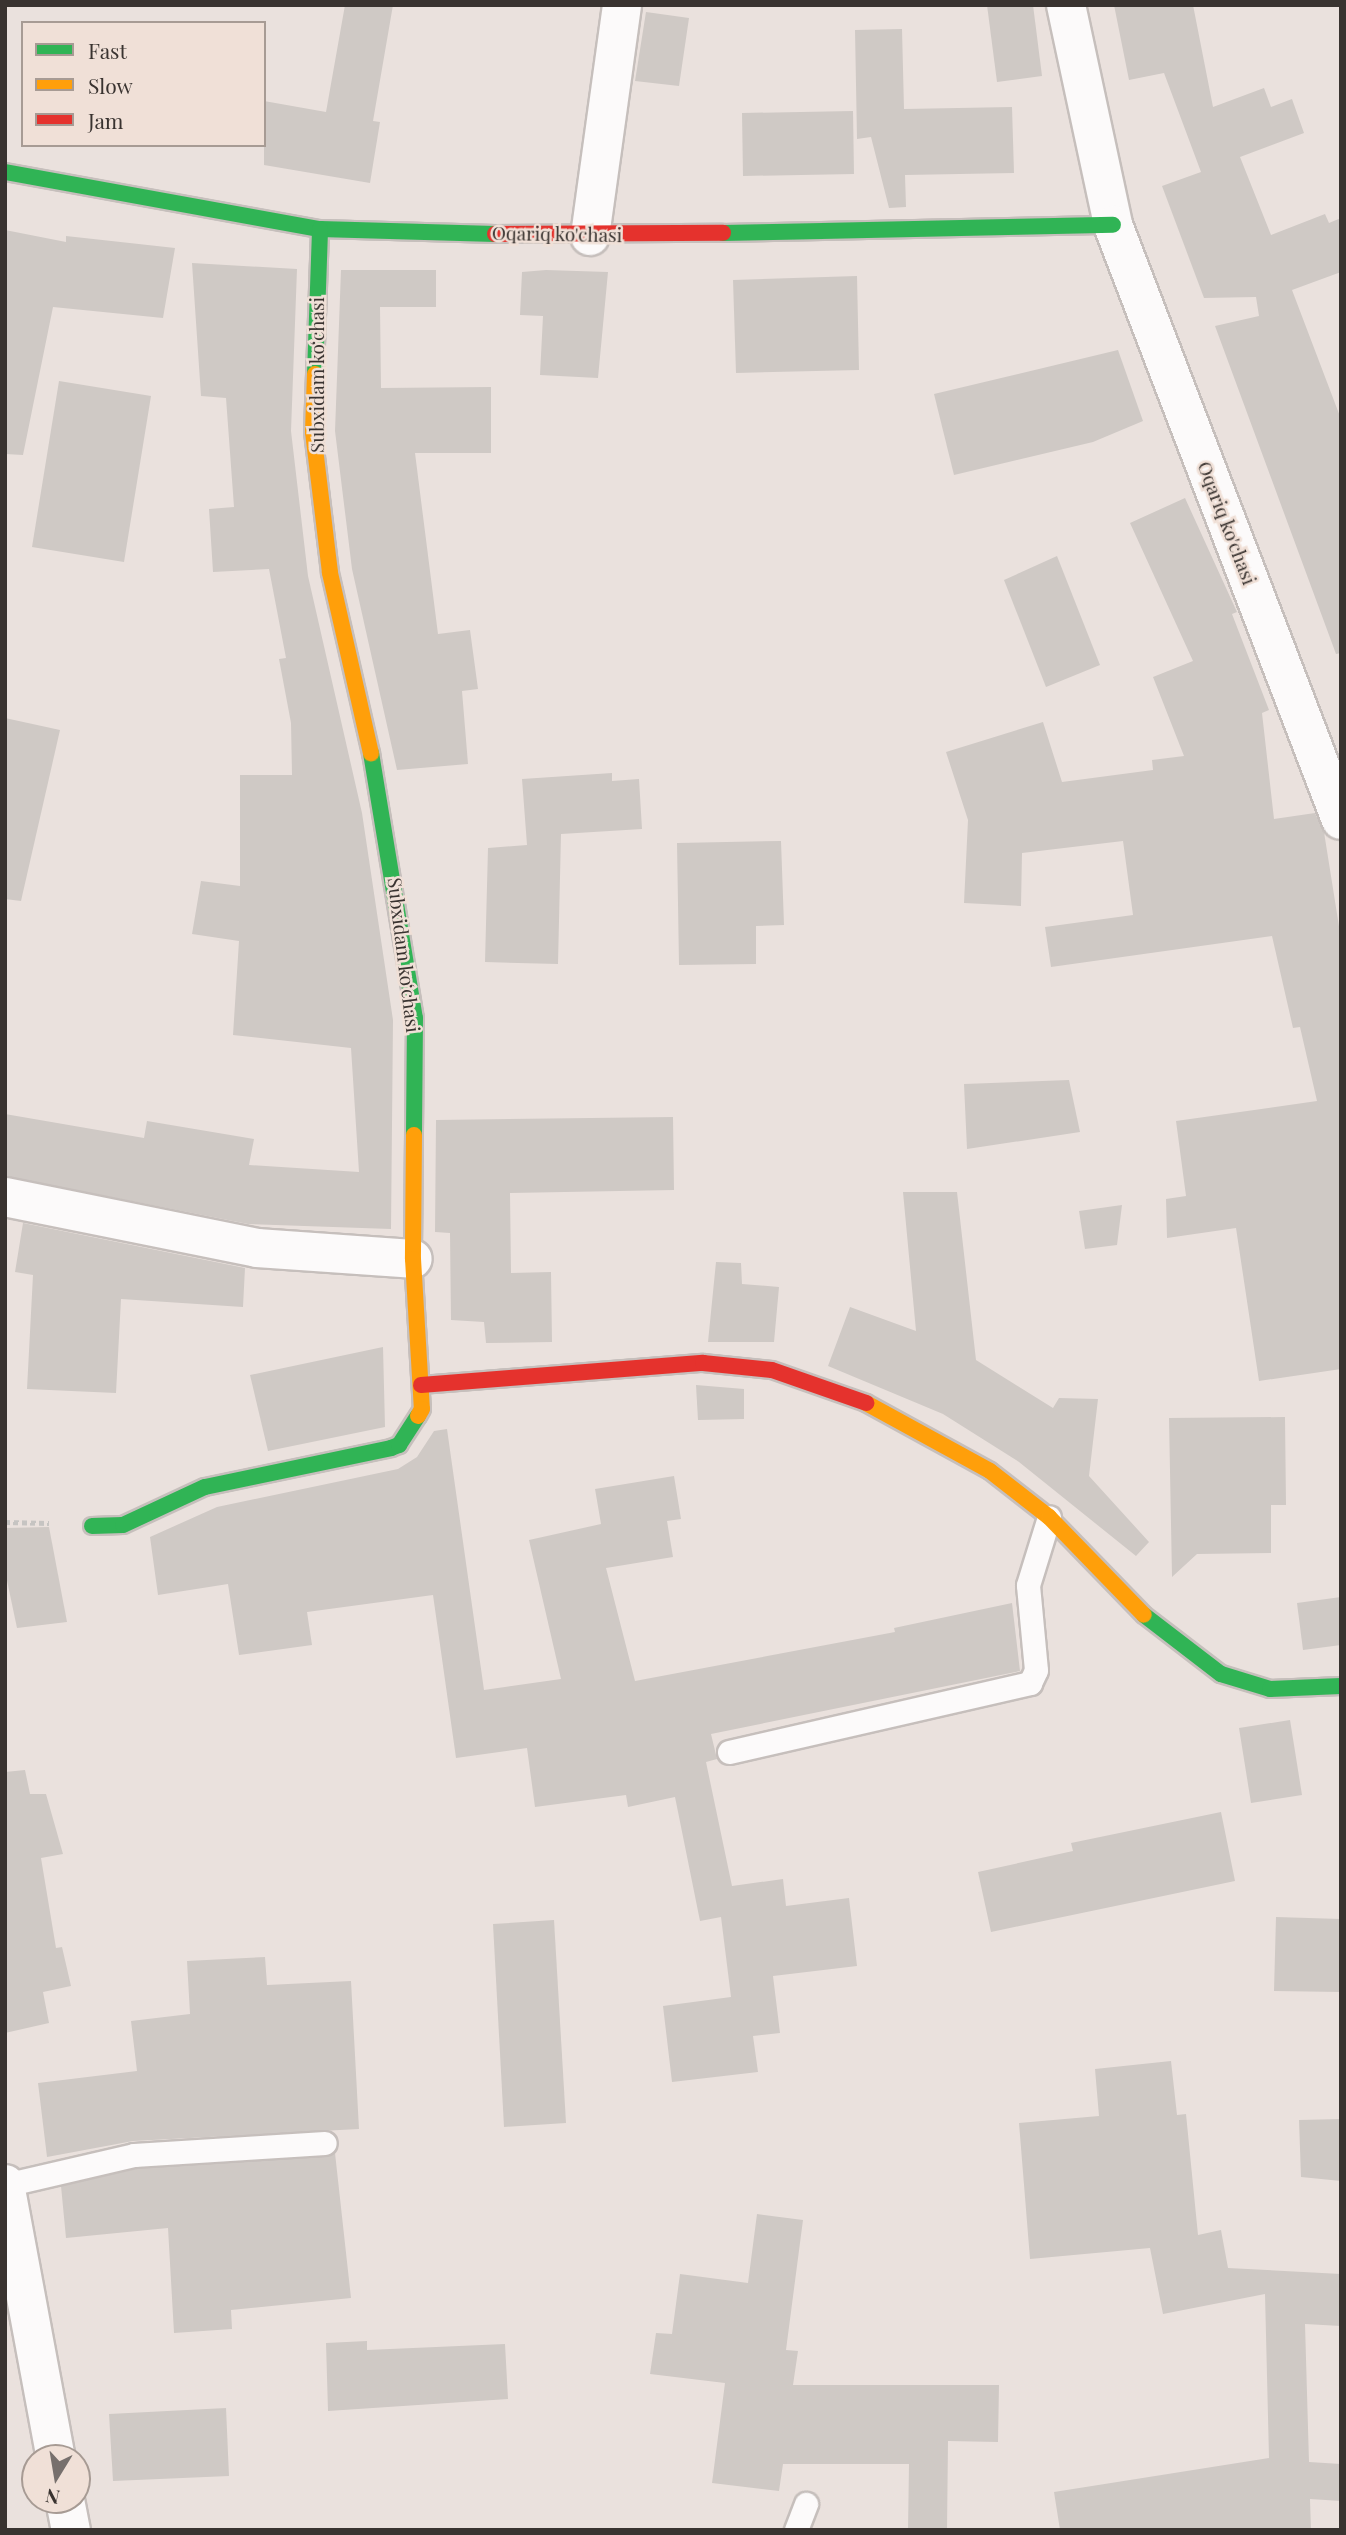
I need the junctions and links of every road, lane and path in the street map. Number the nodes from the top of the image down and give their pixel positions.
1 (622, 5) edge
2 (1066, 5) edge
3 (5, 172) edge
4 (1113, 225) junction
5 (320, 229) junction
6 (590, 236) junction
7 (1341, 820) edge
8 (5, 1198) edge
9 (412, 1259) junction
10 (421, 1385) junction
11 (1049, 1517) junction
12 (92, 1526) dead end
13 (1341, 1686) edge
14 (729, 1752) dead end
15 (325, 2143) dead end
16 (5, 2184) edge
17 (17, 2324) edge
18 (52, 2444) edge
19 (806, 2504) dead end
20 (796, 2530) edge

1 - 6 street
2 - 4 street, Oqariq ko'chasi
3 - 5 street, Oqariq ko'chasi
4 - 6 street, Oqariq ko'chasi
4 - 7 street, Oqariq ko'chasi
5 - 6 street, Oqariq ko'chasi
5 - 9 street, Subxidam koʻchasi
8 - 9 street
9 - 10 street, Subxidam koʻchasi
10 - 11 street
10 - 12 street, Subxidam koʻchasi
11 - 13 street
11 - 14 lane
15 - 16 lane
16 - 17 street
17 - 18 street
19 - 20 lane

